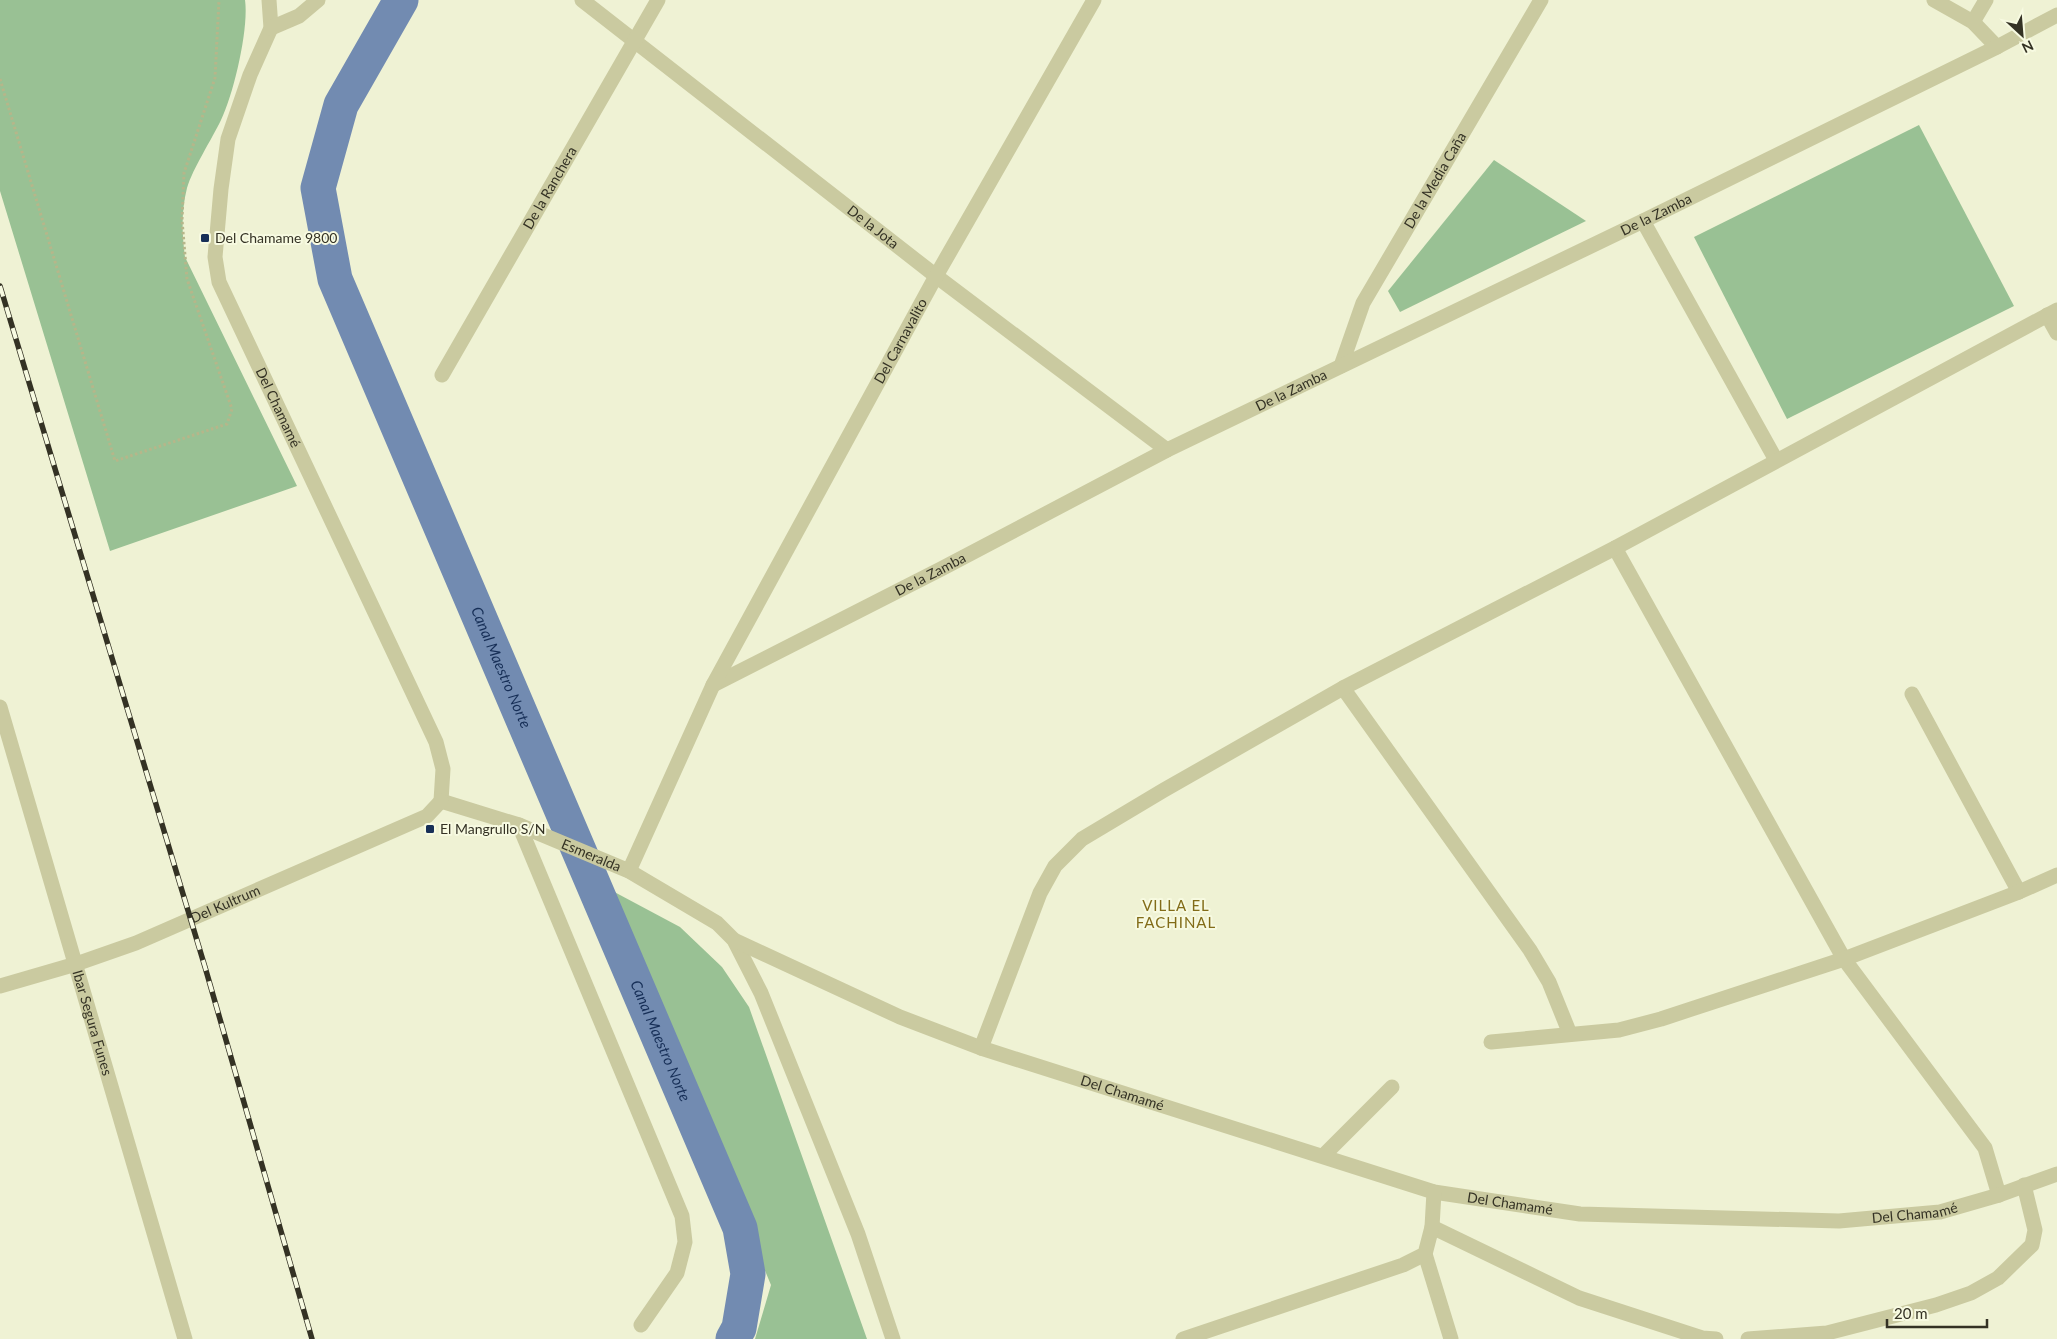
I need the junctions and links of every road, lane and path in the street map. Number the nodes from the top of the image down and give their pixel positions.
1 (219, 0) edge
2 (268, 0) edge
3 (318, 0) edge
4 (582, 0) edge
5 (658, 0) edge
6 (1094, 0) edge
7 (1541, 0) edge
8 (1934, 0) edge
9 (1986, 0) edge
10 (2057, 15) edge
11 (1973, 22) junction
12 (271, 28) junction
13 (634, 42) junction
14 (1997, 47) junction
15 (0, 79) edge
16 (1644, 221) junction
17 (936, 276) junction
18 (2052, 312) edge
19 (2057, 333) edge
20 (1340, 366) junction
21 (442, 375) dead end
22 (1167, 450) junction
23 (1776, 460) junction
24 (1615, 548) junction
25 (713, 685) junction
26 (1343, 688) junction
27 (1912, 694) dead end
28 (0, 706) edge
29 (441, 800) junction
30 (519, 825) junction
31 (629, 871) junction
32 (2057, 875) edge
33 (2019, 892) junction
34 (734, 940) junction
35 (1844, 959) junction
36 (76, 964) junction
37 (0, 986) edge
38 (1570, 1034) junction
39 (1491, 1042) dead end
40 (981, 1048) junction
41 (1392, 1087) dead end
42 (1324, 1155) junction
43 (2057, 1174) edge
44 (2024, 1185) junction
45 (1434, 1192) junction
46 (1999, 1195) junction
47 (1432, 1226) junction
48 (1425, 1254) junction
49 (641, 1325) dead end
50 (185, 1339) edge
51 (893, 1339) edge
52 (1183, 1339) edge
53 (1451, 1339) edge
54 (1716, 1339) edge
55 (1748, 1339) edge

1 - 15 path
2 - 12 street
3 - 12 street
4 - 13 street, De la Jota
5 - 13 street, De la Ranchera
6 - 17 street, Del Carnavalito
7 - 20 street, De la Media Caña
8 - 11 street
9 - 11 street
10 - 14 street, De la Zamba
11 - 14 street
12 - 29 street, Del Chamamé
13 - 17 street, De la Jota
13 - 21 street, De la Ranchera
14 - 16 street, De la Zamba
16 - 20 street, De la Zamba
16 - 23 street
17 - 22 street, De la Jota
17 - 25 street, Del Carnavalito
18 - 19 street
18 - 23 street
20 - 22 street, De la Zamba
22 - 25 street, De la Zamba
23 - 24 street
24 - 26 street
24 - 35 street
25 - 31 street
26 - 38 street
26 - 40 street
27 - 33 street
28 - 36 street, Ibar Segura Funes
29 - 30 street, Esmeralda
29 - 36 street, Del Kultrum
30 - 31 street, Esmeralda
30 - 49 street
31 - 34 street, Esmeralda
32 - 33 street
33 - 35 street
34 - 40 street, Del Chamamé
34 - 51 street
35 - 38 street
35 - 46 street
36 - 37 street, Del Kultrum
36 - 50 street, Ibar Segura Funes
38 - 39 street
40 - 42 street, Del Chamamé
41 - 42 street
42 - 45 street, Del Chamamé
43 - 44 street, Del Chamamé
44 - 46 street, Del Chamamé
44 - 55 street
45 - 46 street, Del Chamamé
45 - 47 street
47 - 48 street
47 - 54 street
48 - 52 street
48 - 53 street

